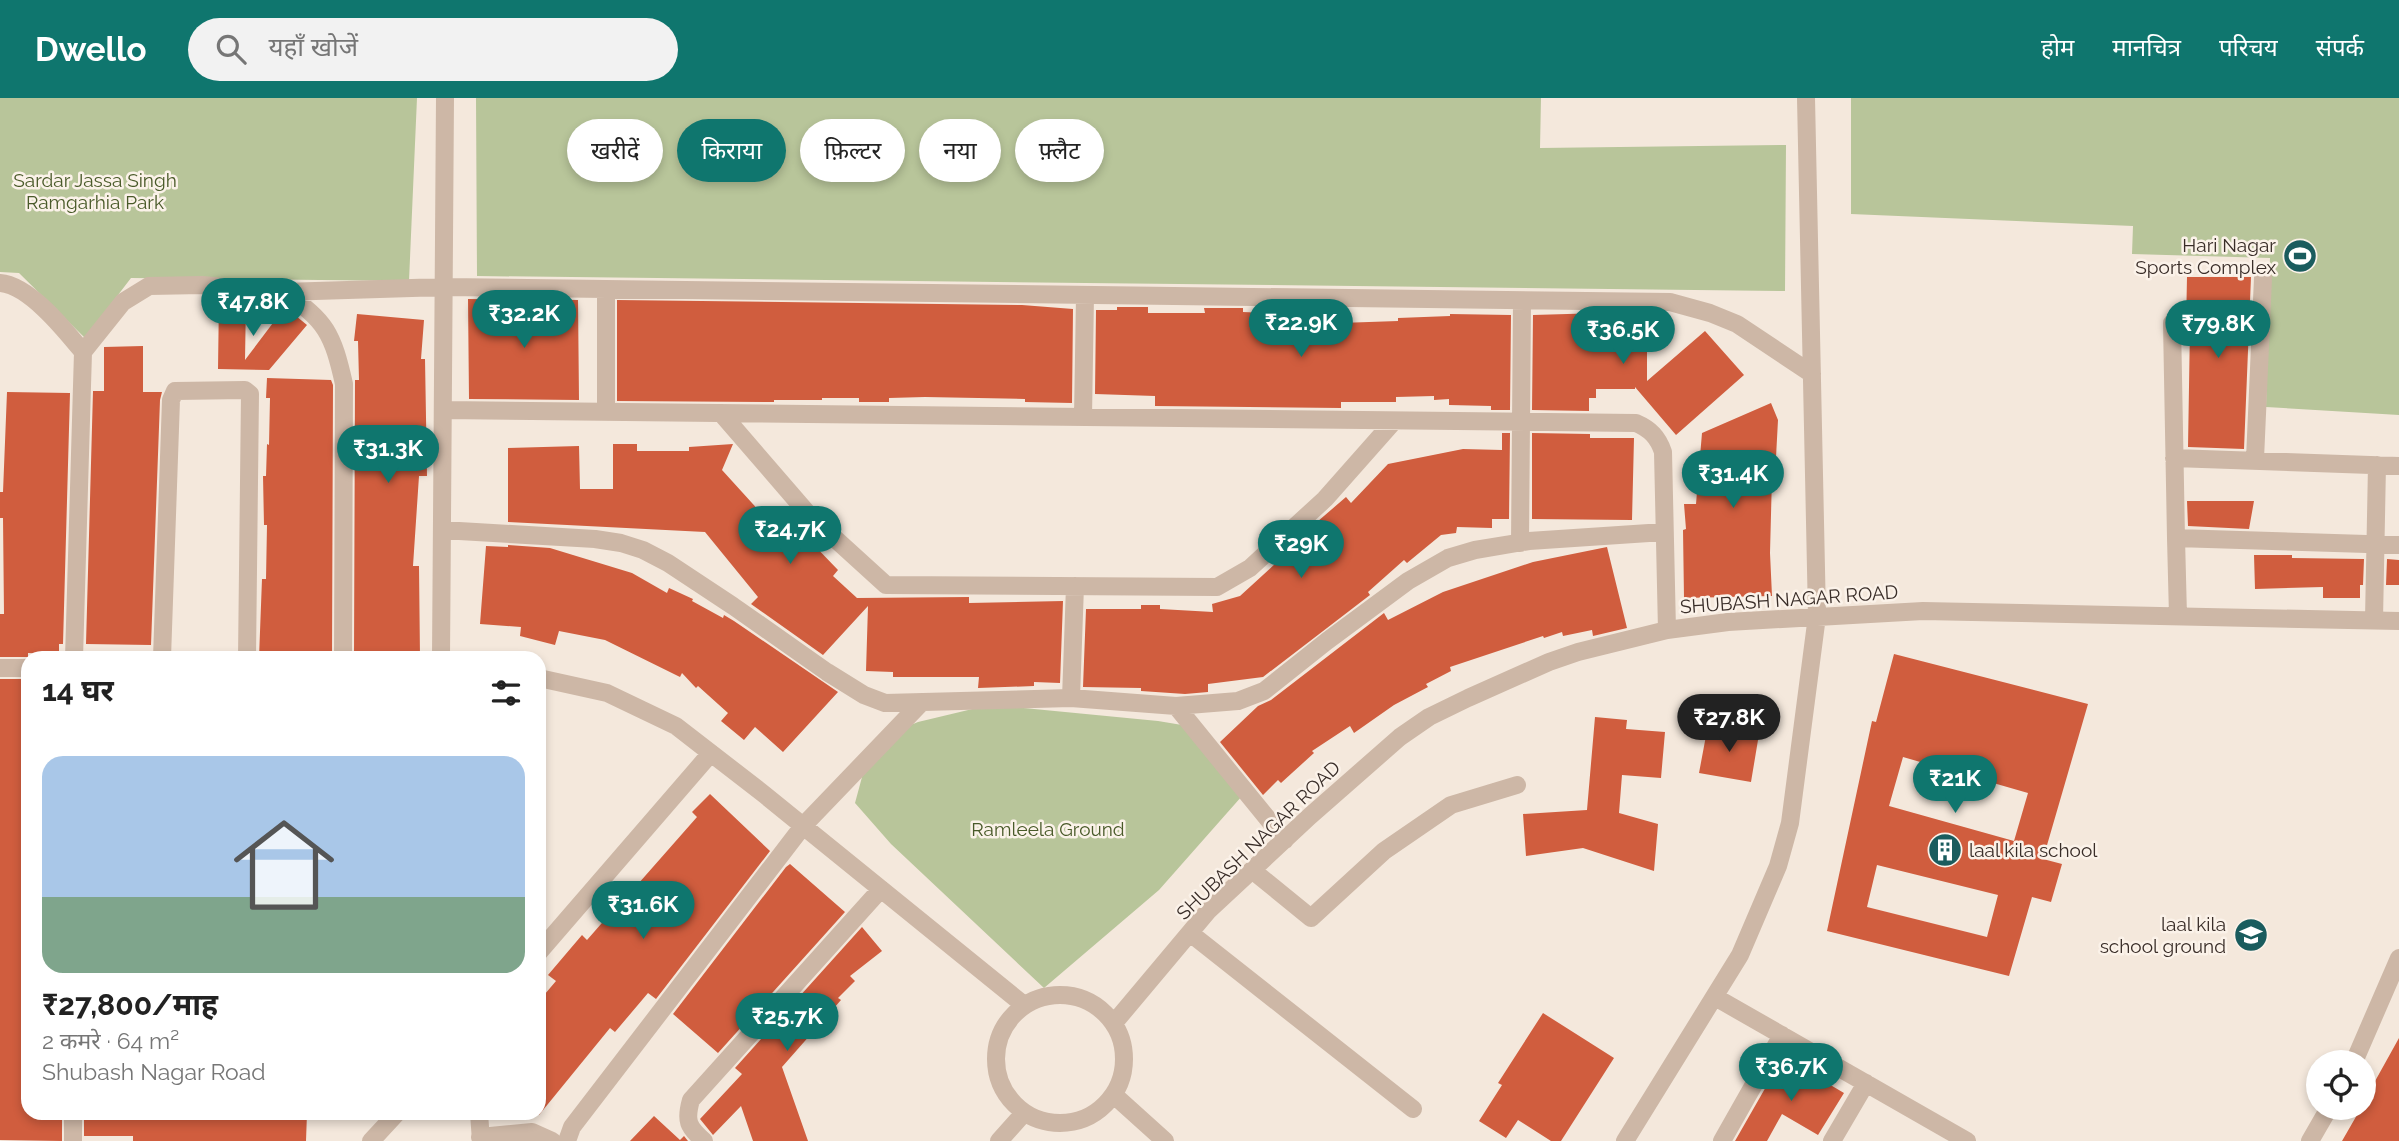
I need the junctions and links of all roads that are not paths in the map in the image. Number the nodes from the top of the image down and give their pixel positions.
1 (445, 98) edge
2 (1806, 98) edge
3 (2263, 278) dead end
4 (0, 283) edge
5 (444, 287) junction
6 (606, 290) junction
7 (284, 292) junction
8 (1085, 296) junction
9 (1522, 302) junction
10 (2172, 323) dead end
11 (83, 352) junction
12 (1812, 374) junction
13 (444, 410) junction
14 (606, 412) junction
15 (721, 413) junction
16 (1083, 417) junction
17 (1394, 421) junction
18 (1521, 422) junction
19 (2174, 458) junction
20 (2255, 459) junction
21 (2376, 465) junction
22 (2399, 466) edge
23 (442, 530) junction
24 (1664, 531) junction
25 (2176, 538) junction
26 (1520, 543) junction
27 (2374, 545) junction
28 (2399, 545) edge
29 (1075, 586) junction
30 (1817, 616) junction
31 (2178, 617) junction
32 (2374, 620) junction
33 (2399, 621) edge
34 (1667, 630) junction
35 (74, 651) edge
36 (162, 651) edge
37 (247, 651) edge
38 (342, 651) edge
39 (441, 651) edge
40 (0, 668) edge
41 (21, 668) edge
42 (546, 680) edge
43 (1071, 698) junction
44 (922, 702) junction
45 (1176, 706) junction
46 (711, 753) junction
47 (1517, 785) dead end
48 (803, 826) junction
49 (1284, 840) junction
50 (1252, 870) junction
51 (881, 889) junction
52 (1190, 933) junction
53 (546, 943) edge
54 (2399, 958) edge
55 (1715, 997) junction
56 (1024, 1005) junction
57 (1114, 1023) junction
58 (1782, 1035) junction
59 (2359, 1050) edge
60 (1866, 1083) junction
61 (1114, 1095) junction
62 (1413, 1109) dead end
63 (1024, 1113) junction
64 (73, 1120) edge
65 (390, 1120) edge
66 (479, 1120) edge
67 (2322, 1120) edge
68 (1941, 1134) edge
69 (481, 1139) edge
70 (73, 1141) edge
71 (371, 1141) edge
72 (552, 1141) edge
73 (567, 1141) edge
74 (704, 1141) edge
75 (999, 1141) edge
76 (1166, 1141) edge
77 (1625, 1141) edge
78 (1722, 1141) edge
79 (1832, 1141) edge
80 (1967, 1141) edge
81 (2311, 1141) edge

1 - 5 street
2 - 12 street
3 - 20 street
4 - 11 street
5 - 6 street
5 - 7 street
5 - 13 street
6 - 8 street
6 - 14 street
7 - 11 street
7 - 38 street
8 - 9 street
8 - 16 street
9 - 12 street
9 - 18 street
10 - 19 street
11 - 35 street
12 - 30 street
13 - 14 street
13 - 23 street
14 - 15 street
15 - 16 street
15 - 29 street
16 - 17 street
17 - 18 street
17 - 29 street
18 - 24 street
18 - 26 street
19 - 20 street
19 - 25 street
20 - 21 street
21 - 22 street
21 - 27 street
23 - 39 street
23 - 44 street
24 - 26 street
24 - 34 street
25 - 27 street
25 - 31 street
26 - 45 street
27 - 28 street
27 - 32 street
29 - 43 street
30 - 31 street, SHUBASH NAGAR ROAD
30 - 34 street, SHUBASH NAGAR ROAD
30 - 55 street
31 - 32 street, SHUBASH NAGAR ROAD
32 - 33 street, SHUBASH NAGAR ROAD
34 - 49 street, SHUBASH NAGAR ROAD
36 - 37 street
40 - 41 street
42 - 46 street
43 - 44 street
43 - 45 street
44 - 48 street
45 - 49 street
46 - 48 street
46 - 53 street
47 - 50 street
48 - 51 street
48 - 73 street
49 - 50 street, SHUBASH NAGAR ROAD
50 - 52 street, SHUBASH NAGAR ROAD
51 - 56 street
51 - 74 street
52 - 57 street, SHUBASH NAGAR ROAD
52 - 62 street
54 - 59 street
55 - 58 street
55 - 77 street
56 - 57 street
56 - 63 street
57 - 61 street
58 - 60 street
58 - 78 street
60 - 68 street
60 - 79 street
61 - 63 street
61 - 76 street
63 - 75 street
64 - 70 street
65 - 71 street
66 - 69 street
67 - 81 street
68 - 80 street
69 - 72 street

